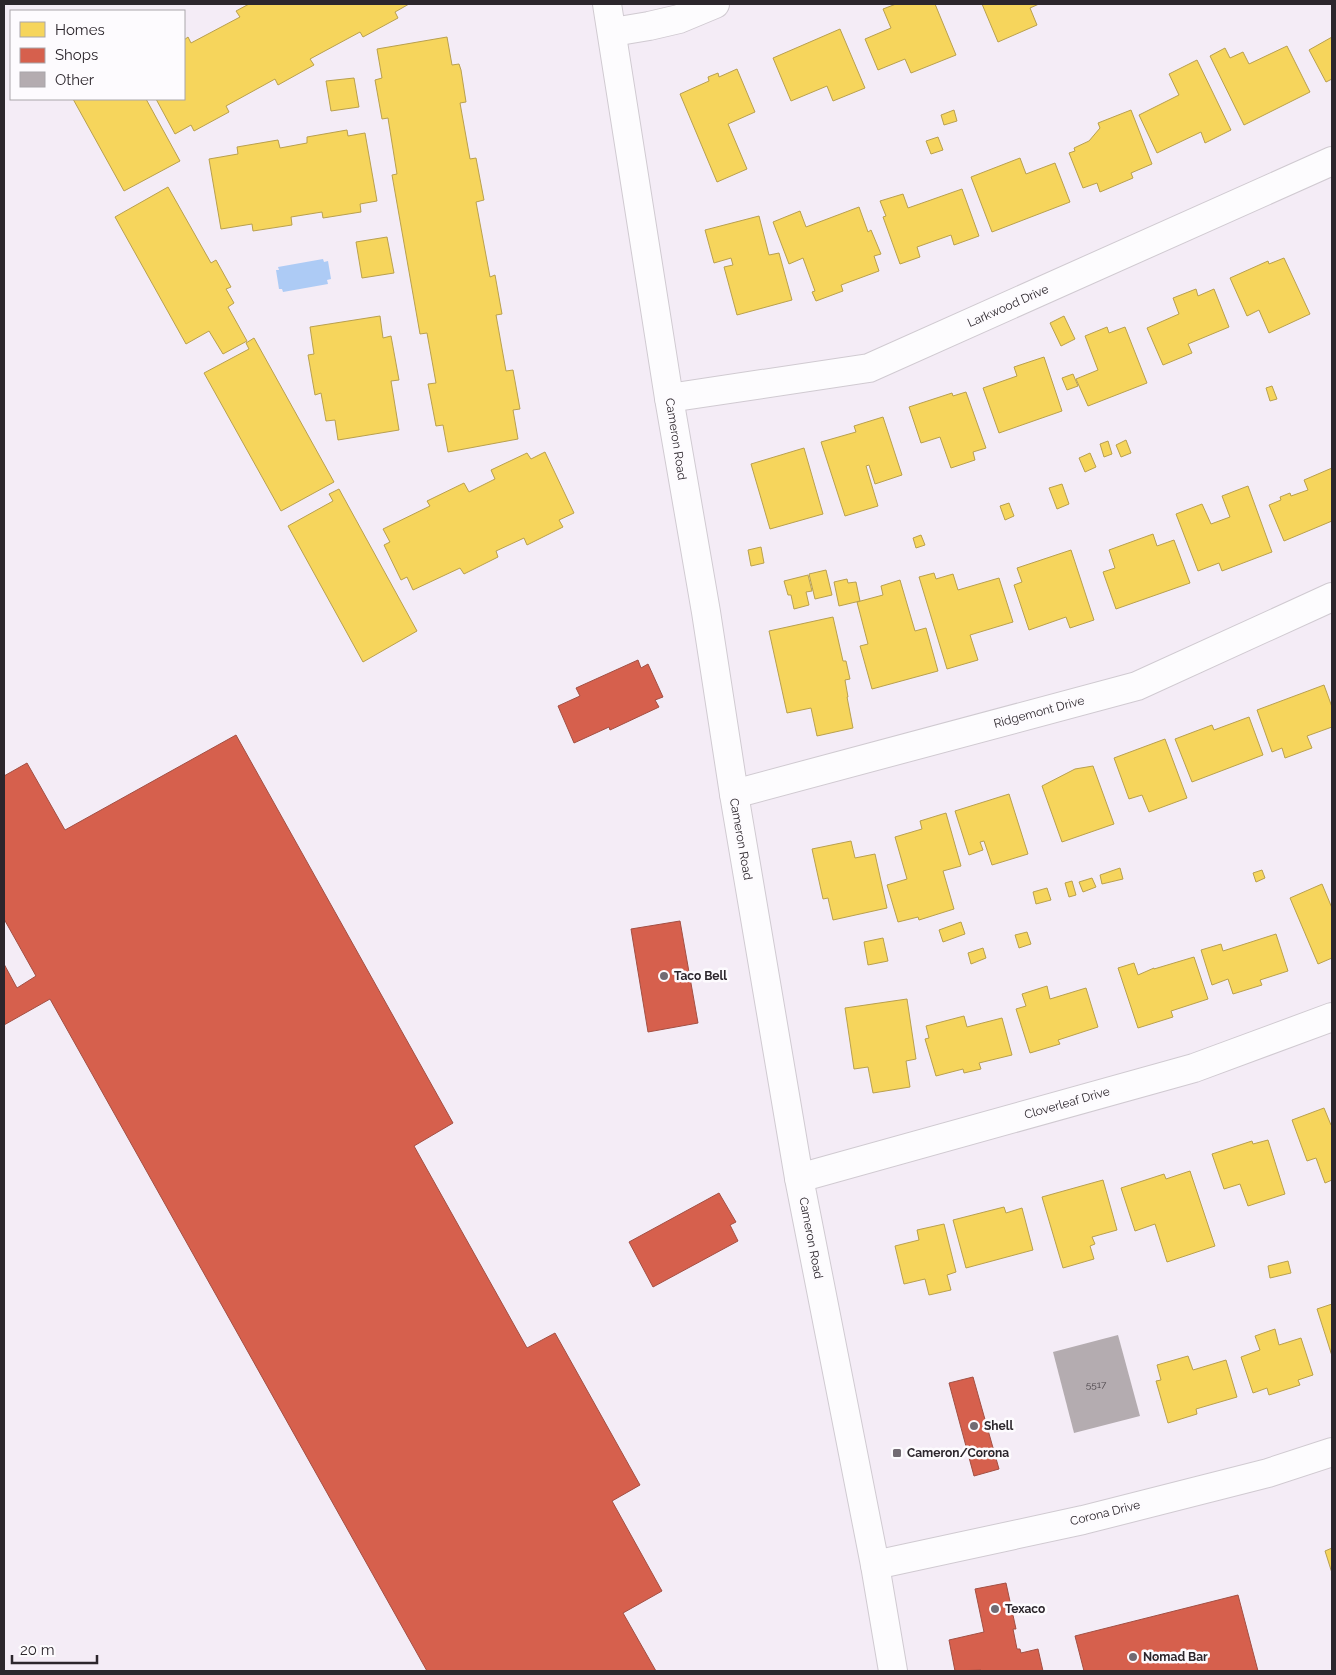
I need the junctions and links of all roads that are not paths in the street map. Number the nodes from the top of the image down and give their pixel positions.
1 (608, 4) edge
2 (715, 4) edge
3 (612, 32) junction
4 (1332, 161) edge
5 (669, 398) junction
6 (1332, 597) edge
7 (734, 794) junction
8 (1332, 1017) edge
9 (799, 1178) junction
10 (1332, 1452) edge
11 (876, 1565) junction
12 (893, 1671) edge

1 - 3 street, Cameron Road
2 - 3 street
3 - 5 street, Cameron Road
4 - 5 street, Larkwood Drive
5 - 7 street, Cameron Road
6 - 7 street, Ridgemont Drive
7 - 9 street, Cameron Road
8 - 9 street, Cloverleaf Drive
9 - 11 street, Cameron Road
10 - 11 street, Corona Drive
11 - 12 street, Cameron Road

